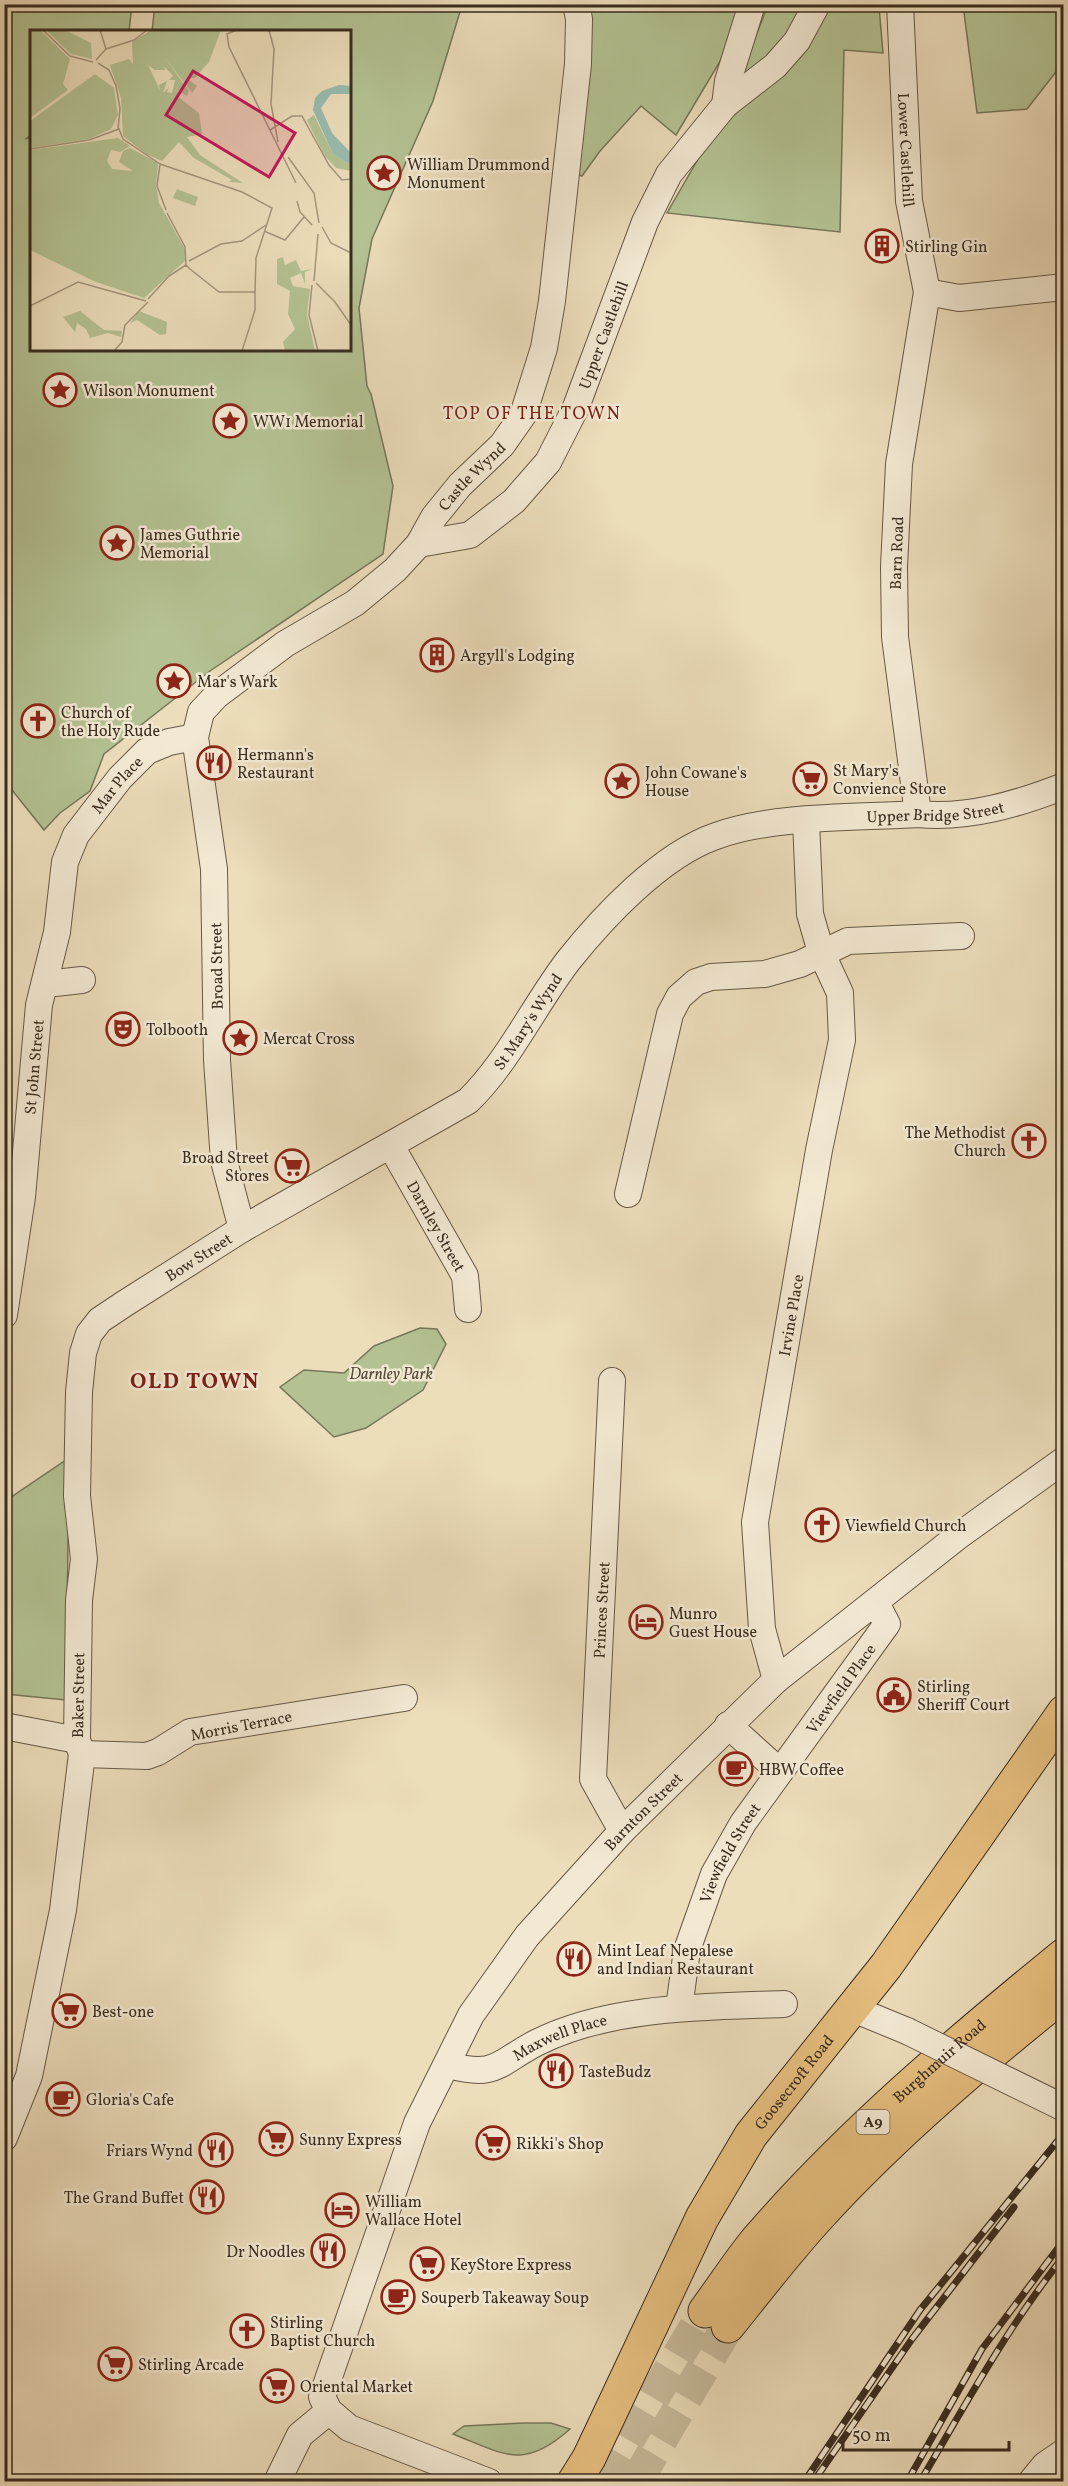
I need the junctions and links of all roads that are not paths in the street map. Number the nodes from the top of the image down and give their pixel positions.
1 (576, 4) edge
2 (752, 4) edge
3 (818, 4) edge
4 (900, 4) edge
5 (725, 105) junction
6 (1064, 287) edge
7 (927, 292) junction
8 (419, 544) junction
9 (195, 737) junction
10 (1064, 786) edge
11 (918, 814) junction
12 (806, 821) junction
13 (65, 862) joint
14 (961, 936) dead end
15 (821, 952) junction
16 (82, 980) dead end
17 (46, 984) junction
18 (391, 1146) junction
19 (628, 1194) dead end
20 (242, 1229) junction
21 (8, 1272) edge
22 (154, 1285) joint
23 (468, 1309) dead end
24 (4, 1314) edge
25 (612, 1381) dead end
26 (1064, 1460) edge
27 (881, 1614) junction
28 (776, 1680) junction
29 (404, 1698) dead end
30 (1064, 1712) edge
31 (728, 1725) junction
32 (4, 1726) edge
33 (80, 1747) junction
34 (779, 1771) junction
35 (622, 1831) junction
36 (1064, 1955) edge
37 (1064, 1994) edge
38 (784, 2004) dead end
39 (678, 2008) junction
40 (851, 2008) junction
41 (448, 2065) junction
42 (1064, 2108) edge
43 (6, 2135) edge
44 (328, 2411) junction
45 (1064, 2452) edge
46 (277, 2481) edge
47 (489, 2481) edge
48 (574, 2481) edge
49 (1031, 2481) edge

1 - 8 street, Castle Wynd
2 - 5 street
3 - 5 street
4 - 7 street, Lower Castlehill
5 - 8 street, Upper Castlehill
6 - 7 street
7 - 11 street, Barn Road
8 - 9 street, Castle Wynd
9 - 13 street, Mar Place
9 - 20 street, Broad Street
10 - 11 street, Upper Bridge Street
11 - 12 street, Upper Bridge Street
12 - 15 street, Irvine Place
12 - 18 street, St Mary's Wynd
13 - 17 street, St John Street
14 - 15 street
15 - 19 street
15 - 28 street, Irvine Place
16 - 17 street
17 - 21 street, St John Street
18 - 20 street, St Mary's Wynd
18 - 23 street, Darnley Street
20 - 22 street, Bow Street
21 - 24 street, St John Street
22 - 33 street, Baker Street
25 - 35 street, Princes Street
26 - 27 street, Barnton Street
27 - 28 street, Barnton Street
27 - 34 street, Viewfield Place
28 - 31 street, Barnton Street
29 - 33 street, Morris Terrace
30 - 40 main road, Goosecroft Road
31 - 34 street
31 - 35 street, Barnton Street
32 - 33 street, Morris Terrace
33 - 43 street, Baker Street
34 - 39 street, Viewfield Street
35 - 41 street, Barnton Street
36 - 37 main road, Burghmuir Road / A9
38 - 39 street, Maxwell Place
39 - 41 street, Maxwell Place
40 - 42 street, bridge
40 - 48 main road, Goosecroft Road
41 - 44 street, Barnton Street
44 - 46 street
44 - 47 street
45 - 49 street

